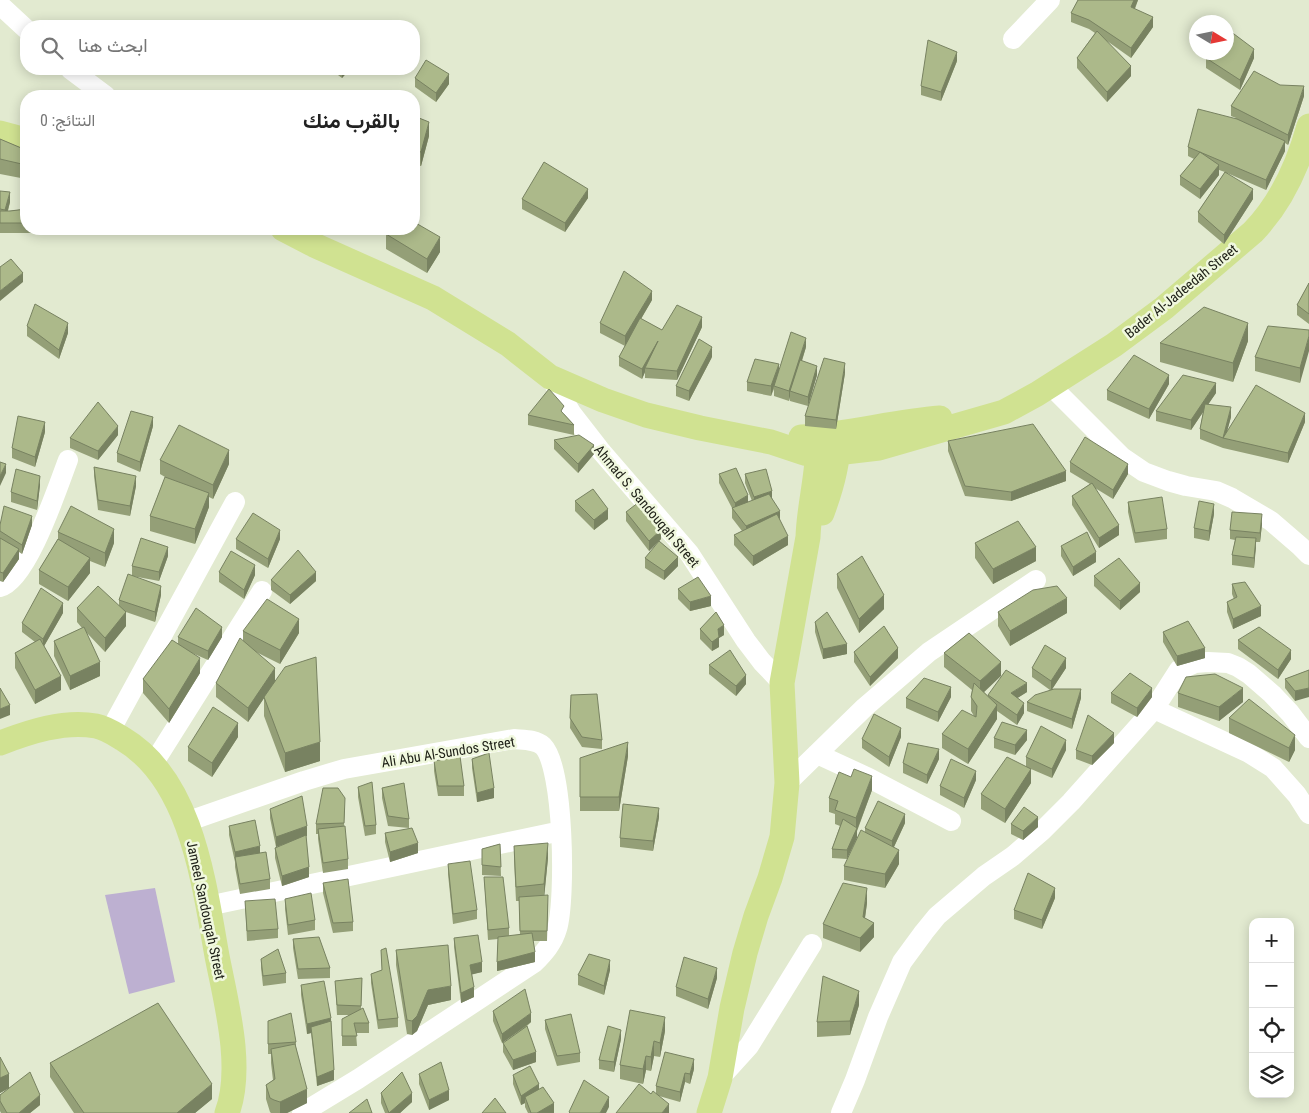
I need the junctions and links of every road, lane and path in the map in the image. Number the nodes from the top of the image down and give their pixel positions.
1 (1050, 0) edge
2 (0, 5) edge
3 (20, 23) edge
4 (1012, 39) dead end
5 (78, 75) edge
6 (98, 90) edge
7 (1309, 126) edge
8 (0, 133) edge
9 (20, 138) edge
10 (1306, 152) edge
11 (295, 235) edge
12 (302, 235) edge
13 (314, 245) junction
14 (550, 377) junction
15 (1050, 385) junction
16 (828, 445) junction
17 (68, 460) dead end
18 (235, 502) dead end
19 (1309, 555) edge
20 (1036, 580) dead end
21 (0, 587) edge
22 (262, 591) dead end
23 (782, 683) junction
24 (1154, 709) junction
25 (110, 730) junction
26 (1309, 738) edge
27 (0, 743) edge
28 (817, 754) junction
29 (153, 764) junction
30 (786, 783) junction
31 (1309, 814) edge
32 (951, 821) dead end
33 (186, 822) junction
34 (561, 830) junction
35 (208, 906) junction
36 (812, 944) dead end
37 (720, 1078) junction
38 (227, 1113) edge
39 (302, 1113) edge
40 (709, 1113) edge
41 (841, 1113) edge

1 - 4 street
2 - 3 street
5 - 6 street
7 - 10 main road, Bader Al-Jadeedah Street
8 - 9 main road
10 - 15 main road, Bader Al-Jadeedah Street
11 - 13 main road
12 - 13 street
13 - 14 main road
14 - 16 main road, Bader Al-Jadeedah Street
14 - 23 street, Ahmad S. Sandouqah Street
15 - 16 main road, Bader Al-Jadeedah Street
15 - 19 street
16 - 23 main road
17 - 21 street
18 - 25 street
20 - 28 street
22 - 29 street
23 - 30 main road
24 - 26 street
24 - 31 street
24 - 41 street
25 - 27 main road, Jameel Sandouqah Street
25 - 29 main road, Jameel Sandouqah Street
28 - 30 street
28 - 32 street
29 - 33 main road, Jameel Sandouqah Street
30 - 37 main road
33 - 34 street, Ali Abu Al-Sundos Street
33 - 35 main road, Jameel Sandouqah Street
34 - 35 street
34 - 39 street, Ali Abu Al-Sundos Street
35 - 38 main road, Jameel Sandouqah Street
36 - 37 street
37 - 40 main road

